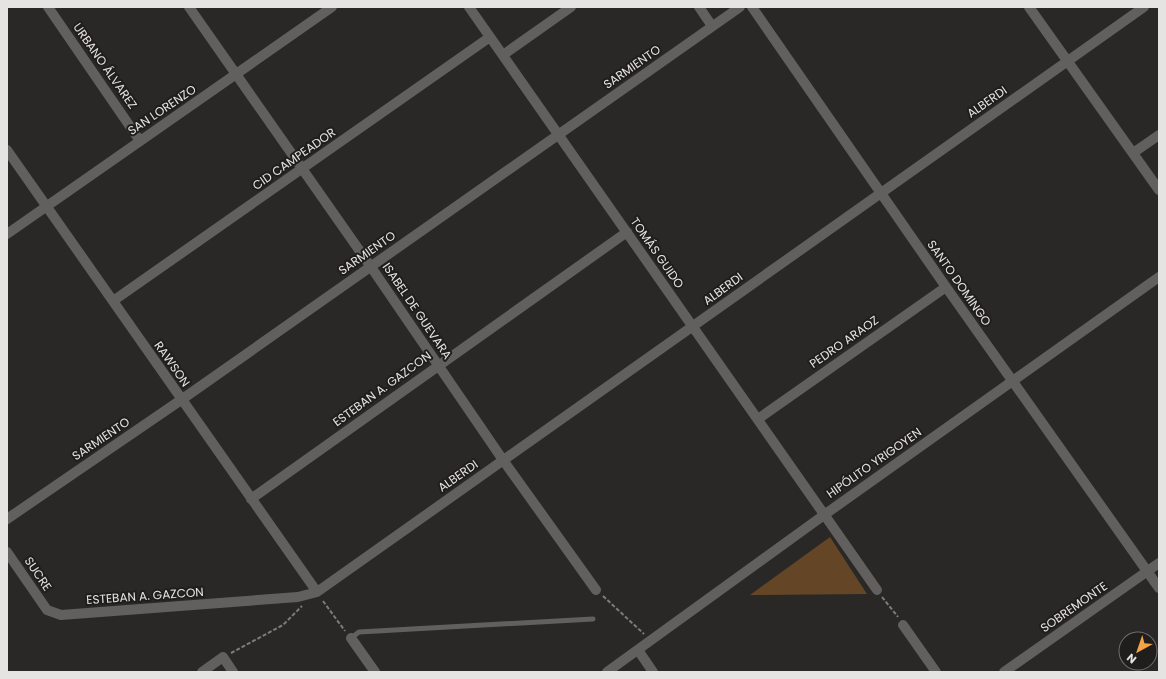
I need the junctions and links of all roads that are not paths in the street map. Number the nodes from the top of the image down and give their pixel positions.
1 (48, 7) edge
2 (189, 7) edge
3 (332, 7) edge
4 (469, 7) edge
5 (571, 7) edge
6 (699, 7) edge
7 (740, 7) edge
8 (752, 7) edge
9 (1029, 7) edge
10 (1144, 7) edge
11 (712, 26) junction
12 (490, 37) junction
13 (502, 55) junction
14 (1068, 61) junction
15 (236, 75) junction
16 (558, 134) junction
17 (1159, 135) edge
18 (140, 141) junction
19 (7, 150) edge
20 (1133, 153) junction
21 (303, 169) junction
22 (1159, 190) edge
23 (880, 193) junction
24 (46, 206) junction
25 (627, 232) junction
26 (7, 234) edge
27 (371, 267) junction
28 (1159, 277) edge
29 (946, 287) junction
30 (113, 301) junction
31 (693, 327) junction
32 (438, 365) junction
33 (1012, 381) junction
34 (181, 400) junction
35 (758, 419) junction
36 (503, 460) junction
37 (251, 499) junction
38 (824, 514) junction
39 (7, 519) edge
40 (7, 552) edge
41 (1159, 563) edge
42 (1147, 572) junction
43 (1159, 588) edge
44 (596, 590) road end
45 (877, 590) road end
46 (317, 592) junction
47 (47, 610) joint
48 (593, 619) dead end
49 (903, 625) road end
50 (351, 638) joint
51 (638, 650) junction
52 (202, 672) edge
53 (233, 672) edge
54 (375, 672) edge
55 (606, 672) edge
56 (653, 672) edge
57 (936, 672) edge
58 (1004, 672) edge

1 - 18 street, URBANO ÁLVAREZ
2 - 15 street, ISABEL DE GUEVARA
3 - 15 street, SAN LORENZO
4 - 12 street, TOMÁS GUIDO
5 - 13 street
6 - 11 street
7 - 11 street, SARMIENTO
8 - 23 street, SANTO DOMINGO
9 - 14 street
10 - 14 street, ALBERDI
11 - 16 street, SARMIENTO
12 - 13 street, TOMÁS GUIDO
12 - 21 street, CID CAMPEADOR
13 - 16 street, TOMÁS GUIDO
14 - 20 street
14 - 23 street, ALBERDI
15 - 18 street, SAN LORENZO
15 - 21 street, ISABEL DE GUEVARA
16 - 25 street, TOMÁS GUIDO
16 - 27 street, SARMIENTO
17 - 20 street
18 - 24 street, SAN LORENZO
19 - 24 street, RAWSON
20 - 22 street
21 - 27 street, ISABEL DE GUEVARA
21 - 30 street, CID CAMPEADOR
23 - 29 street, SANTO DOMINGO
23 - 31 street, ALBERDI
24 - 26 street, SAN LORENZO
24 - 30 street, RAWSON
25 - 31 street, TOMÁS GUIDO
25 - 32 street, ESTEBAN A. GAZCON
27 - 32 street, ISABEL DE GUEVARA
27 - 34 street, SARMIENTO
28 - 33 street, HIPÓLITO YRIGOYEN
29 - 33 street, SANTO DOMINGO
29 - 35 street, PEDRO ARAOZ
30 - 34 street, RAWSON
31 - 35 street, TOMÁS GUIDO
31 - 36 street, ALBERDI
32 - 36 street, ISABEL DE GUEVARA
32 - 37 street, ESTEBAN A. GAZCON
33 - 38 street, HIPÓLITO YRIGOYEN
33 - 42 street, SANTO DOMINGO
34 - 37 street, RAWSON
34 - 39 street, SARMIENTO
35 - 38 street, TOMÁS GUIDO
36 - 44 street, ISABEL DE GUEVARA
36 - 46 street, ALBERDI
37 - 46 street, RAWSON
38 - 45 street, TOMÁS GUIDO
38 - 51 street, HIPÓLITO YRIGOYEN
40 - 47 street, SUCRE
41 - 42 street, SOBREMONTE
42 - 43 street, SANTO DOMINGO
42 - 58 street, SOBREMONTE
46 - 47 street, ESTEBAN A. GAZCON
48 - 50 lane
49 - 57 street
50 - 54 street
51 - 55 street, HIPÓLITO YRIGOYEN
51 - 56 street
52 - 53 street

